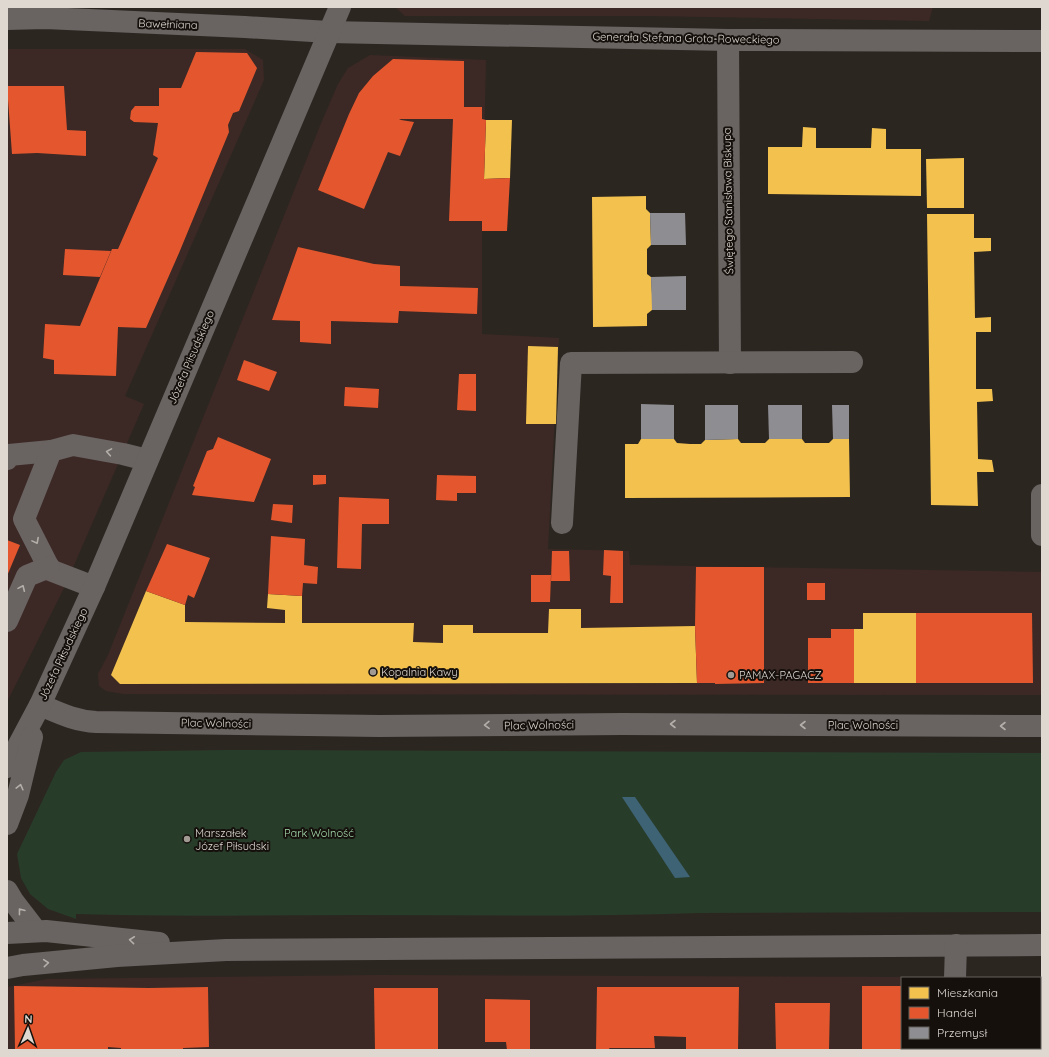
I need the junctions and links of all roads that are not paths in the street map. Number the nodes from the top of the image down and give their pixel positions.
1 (340, 7) edge
2 (45, 13) edge
3 (7, 19) edge
4 (329, 32) junction
5 (728, 40) junction
6 (1042, 41) edge
7 (852, 362) dead end
8 (730, 363) junction
9 (51, 451) junction
10 (8, 456) edge
11 (147, 460) junction
12 (1042, 495) edge
13 (15, 515) edge
14 (562, 523) dead end
15 (1042, 535) edge
16 (49, 567) junction
17 (94, 587) junction
18 (7, 621) edge
19 (40, 705) junction
20 (1042, 726) edge
21 (7, 767) edge
22 (7, 824) edge
23 (7, 891) edge
24 (36, 931) junction
25 (7, 933) edge
26 (956, 945) junction
27 (1042, 945) edge
28 (226, 950) junction
29 (7, 968) edge
30 (955, 977) edge

1 - 4 street, Józefa Piłsudskiego
2 - 3 street, Bawełniana
2 - 4 street, Bawełniana
4 - 5 street, Generała Stefana Grota-Roweckiego
4 - 11 street, Józefa Piłsudskiego
5 - 6 street, Generała Stefana Grota-Roweckiego
5 - 8 street, Świętego Stanisława Biskupa
7 - 8 street
8 - 14 street
9 - 10 street
11 -> 9 street
9 - 13 street
11 - 17 street, Józefa Piłsudskiego
12 - 15 street
13 -> 16 street
16 - 17 street
18 -> 16 street
17 - 19 street, Józefa Piłsudskiego
20 -> 19 street, Plac Wolności
19 - 21 street, Józefa Piłsudskiego
22 -> 19 street, Józefa Piłsudskiego
24 -> 23 street
24 - 25 street
28 -> 24 street
26 - 27 street
26 - 28 street
26 - 30 street
29 -> 28 street

